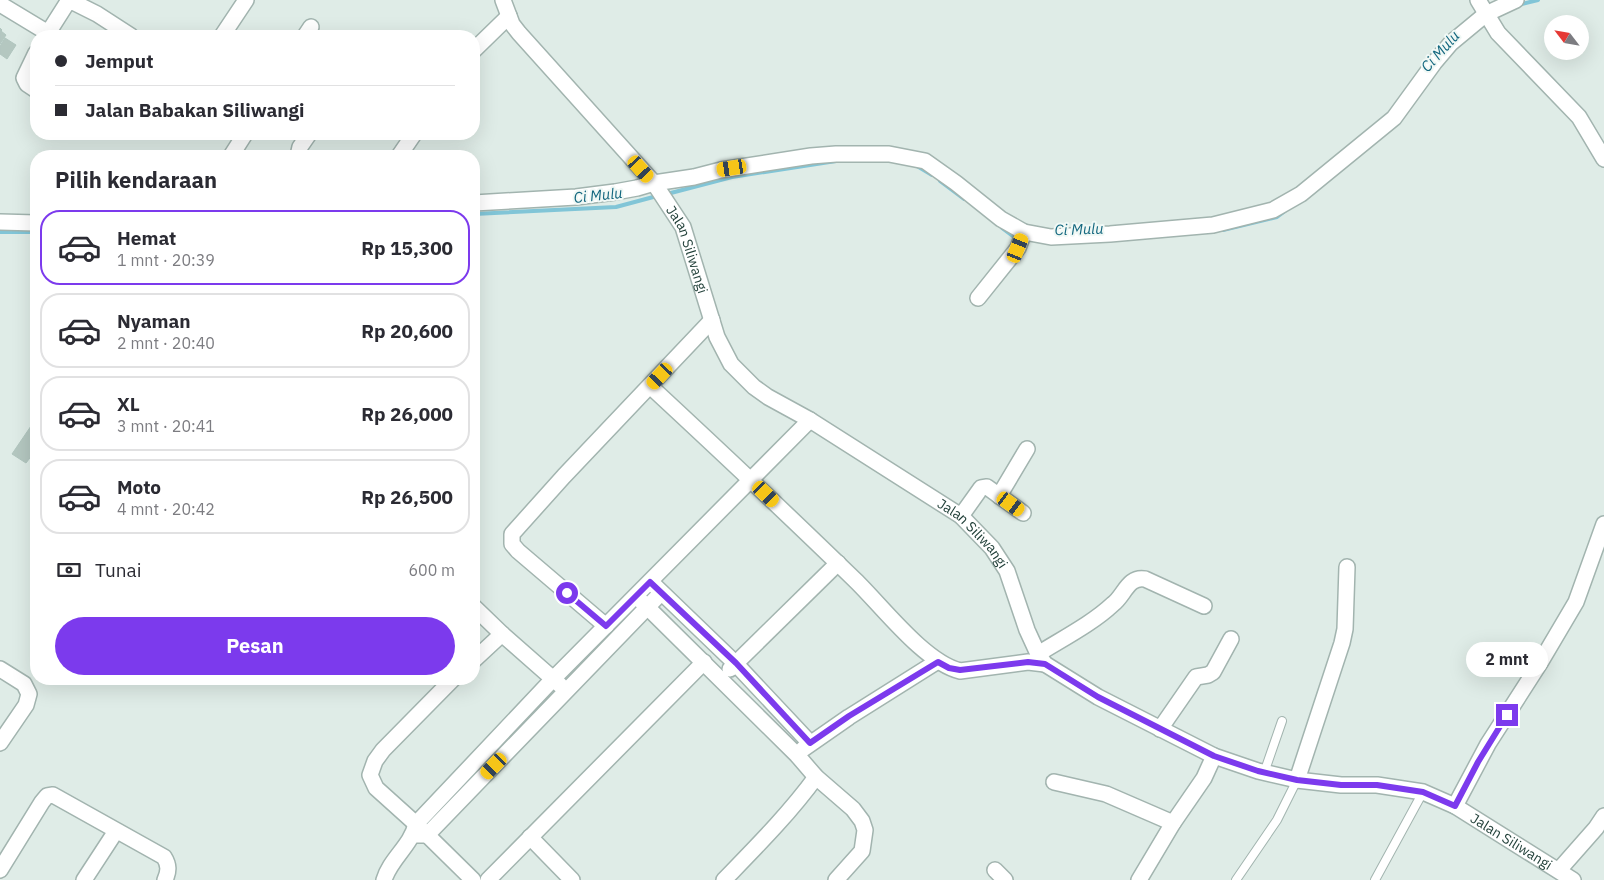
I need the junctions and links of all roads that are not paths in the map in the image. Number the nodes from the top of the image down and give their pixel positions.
1 (246, 0) edge
2 (503, 0) edge
3 (1478, 0) edge
4 (1516, 0) edge
5 (0, 4) edge
6 (509, 16) junction
7 (1489, 19) junction
8 (39, 30) edge
9 (50, 30) edge
10 (122, 30) edge
11 (226, 30) edge
12 (480, 44) edge
13 (30, 66) edge
14 (30, 86) edge
15 (1604, 159) edge
16 (654, 184) junction
17 (480, 203) edge
18 (0, 222) edge
19 (30, 223) edge
20 (1024, 233) junction
21 (978, 298) dead end
22 (712, 320) junction
23 (650, 386) junction
24 (810, 420) junction
25 (1027, 449) dead end
26 (751, 480) junction
27 (999, 496) junction
28 (1023, 513) dead end
29 (961, 516) junction
30 (1604, 524) edge
31 (838, 563) junction
32 (1348, 566) dead end
33 (650, 582) junction
34 (661, 593) junction
35 (636, 596) junction
36 (1204, 606) dead end
37 (648, 608) junction
38 (480, 613) edge
39 (606, 626) junction
40 (502, 634) junction
41 (1231, 638) dead end
42 (480, 654) edge
43 (1042, 659) junction
44 (704, 662) junction
45 (938, 662) junction
46 (736, 663) junction
47 (0, 670) edge
48 (553, 679) junction
49 (720, 679) junction
50 (442, 685) edge
51 (567, 691) junction
52 (1282, 722) dead end
53 (1160, 730) junction
54 (496, 740) junction
55 (0, 743) edge
56 (810, 743) junction
57 (507, 752) junction
58 (797, 755) junction
59 (1214, 756) junction
60 (1264, 773) junction
61 (816, 776) junction
62 (1297, 780) junction
63 (1054, 782) dead end
64 (1423, 792) junction
65 (1455, 806) junction
66 (1604, 816) edge
67 (1172, 823) junction
68 (116, 831) junction
69 (419, 831) junction
70 (530, 837) junction
71 (0, 870) edge
72 (1560, 870) junction
73 (84, 880) edge
74 (165, 880) edge
75 (384, 880) edge
76 (474, 880) edge
77 (488, 880) edge
78 (572, 880) edge
79 (724, 880) edge
80 (836, 880) edge
81 (1139, 880) edge
82 (1236, 880) edge
83 (1375, 880) edge
84 (1573, 880) edge

1 - 11 street
2 - 6 street, Jalan Siliwangi
3 - 7 street
4 - 7 street
5 - 8 street
6 - 12 street
6 - 16 street, Jalan Siliwangi
7 - 15 street
7 - 20 street
9 - 10 street
13 - 14 street
16 - 17 street
16 - 20 street
16 - 22 street, Jalan Siliwangi
18 - 19 street
20 - 21 street
22 - 23 street
22 - 24 street, Jalan Siliwangi
23 - 26 street
23 - 39 street
24 - 26 street
24 - 29 street, Jalan Siliwangi
25 - 27 street
26 - 31 street
26 - 33 street
27 - 28 street
27 - 29 street
29 - 43 street, Jalan Siliwangi
30 - 65 street
31 - 45 street
31 - 46 street
32 - 62 street
33 - 34 street
33 - 35 street
34 - 37 street
34 - 46 street
35 - 37 street
35 - 39 street
36 - 43 street
37 - 44 street
37 - 51 street
38 - 40 street
39 - 48 street
40 - 42 street
40 - 48 street
41 - 53 street
43 - 45 street
43 - 53 street, Jalan Siliwangi
44 - 49 street
44 - 70 street
45 - 56 street
46 - 49 street
46 - 56 street
47 - 55 street
48 - 51 street
48 - 54 street
49 - 58 street
50 - 69 street
51 - 57 street
52 - 60 lane
53 - 59 street, Jalan Siliwangi
54 - 57 street
54 - 69 street
56 - 58 street
57 - 69 street
58 - 61 street
59 - 60 street, Jalan Siliwangi
59 - 67 street
60 - 62 street, Jalan Siliwangi
61 - 79 street
61 - 80 street
62 - 64 street, Jalan Siliwangi
62 - 82 lane
63 - 67 street
64 - 65 street, Jalan Siliwangi
64 - 83 lane
65 - 72 street, Jalan Siliwangi
66 - 72 street
67 - 81 street
68 - 71 street
68 - 73 street
68 - 74 street
69 - 75 street
69 - 76 street
70 - 77 street
70 - 78 street
72 - 84 street, Jalan Siliwangi

